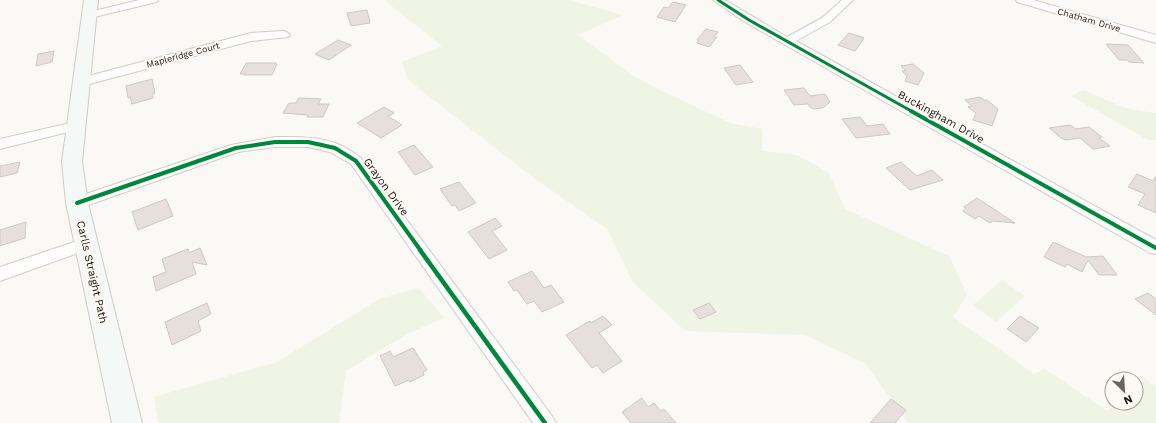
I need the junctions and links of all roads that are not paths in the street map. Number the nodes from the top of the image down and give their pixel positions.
1 (153, 0) edge
2 (718, 0) edge
3 (848, 0) edge
4 (1022, 0) edge
5 (91, 7) edge
6 (284, 35) dead end
7 (1156, 39) edge
8 (788, 40) junction
9 (82, 82) junction
10 (75, 126) junction
11 (0, 144) edge
12 (77, 203) junction
13 (86, 244) junction
14 (1156, 248) edge
15 (0, 274) edge
16 (126, 423) edge
17 (545, 423) edge

1 - 5 street
2 - 8 street, Buckingham Drive
3 - 8 street
4 - 7 street, Chatham Drive
5 - 9 street, Carlls Straight Path
6 - 9 street, Mapleridge Court
8 - 14 street, Buckingham Drive
9 - 10 street, Carlls Straight Path
10 - 11 street
10 - 12 street, Carlls Straight Path
12 - 13 street, Carlls Straight Path
12 - 17 street, Grayon Drive
13 - 15 street
13 - 16 street, Carlls Straight Path

